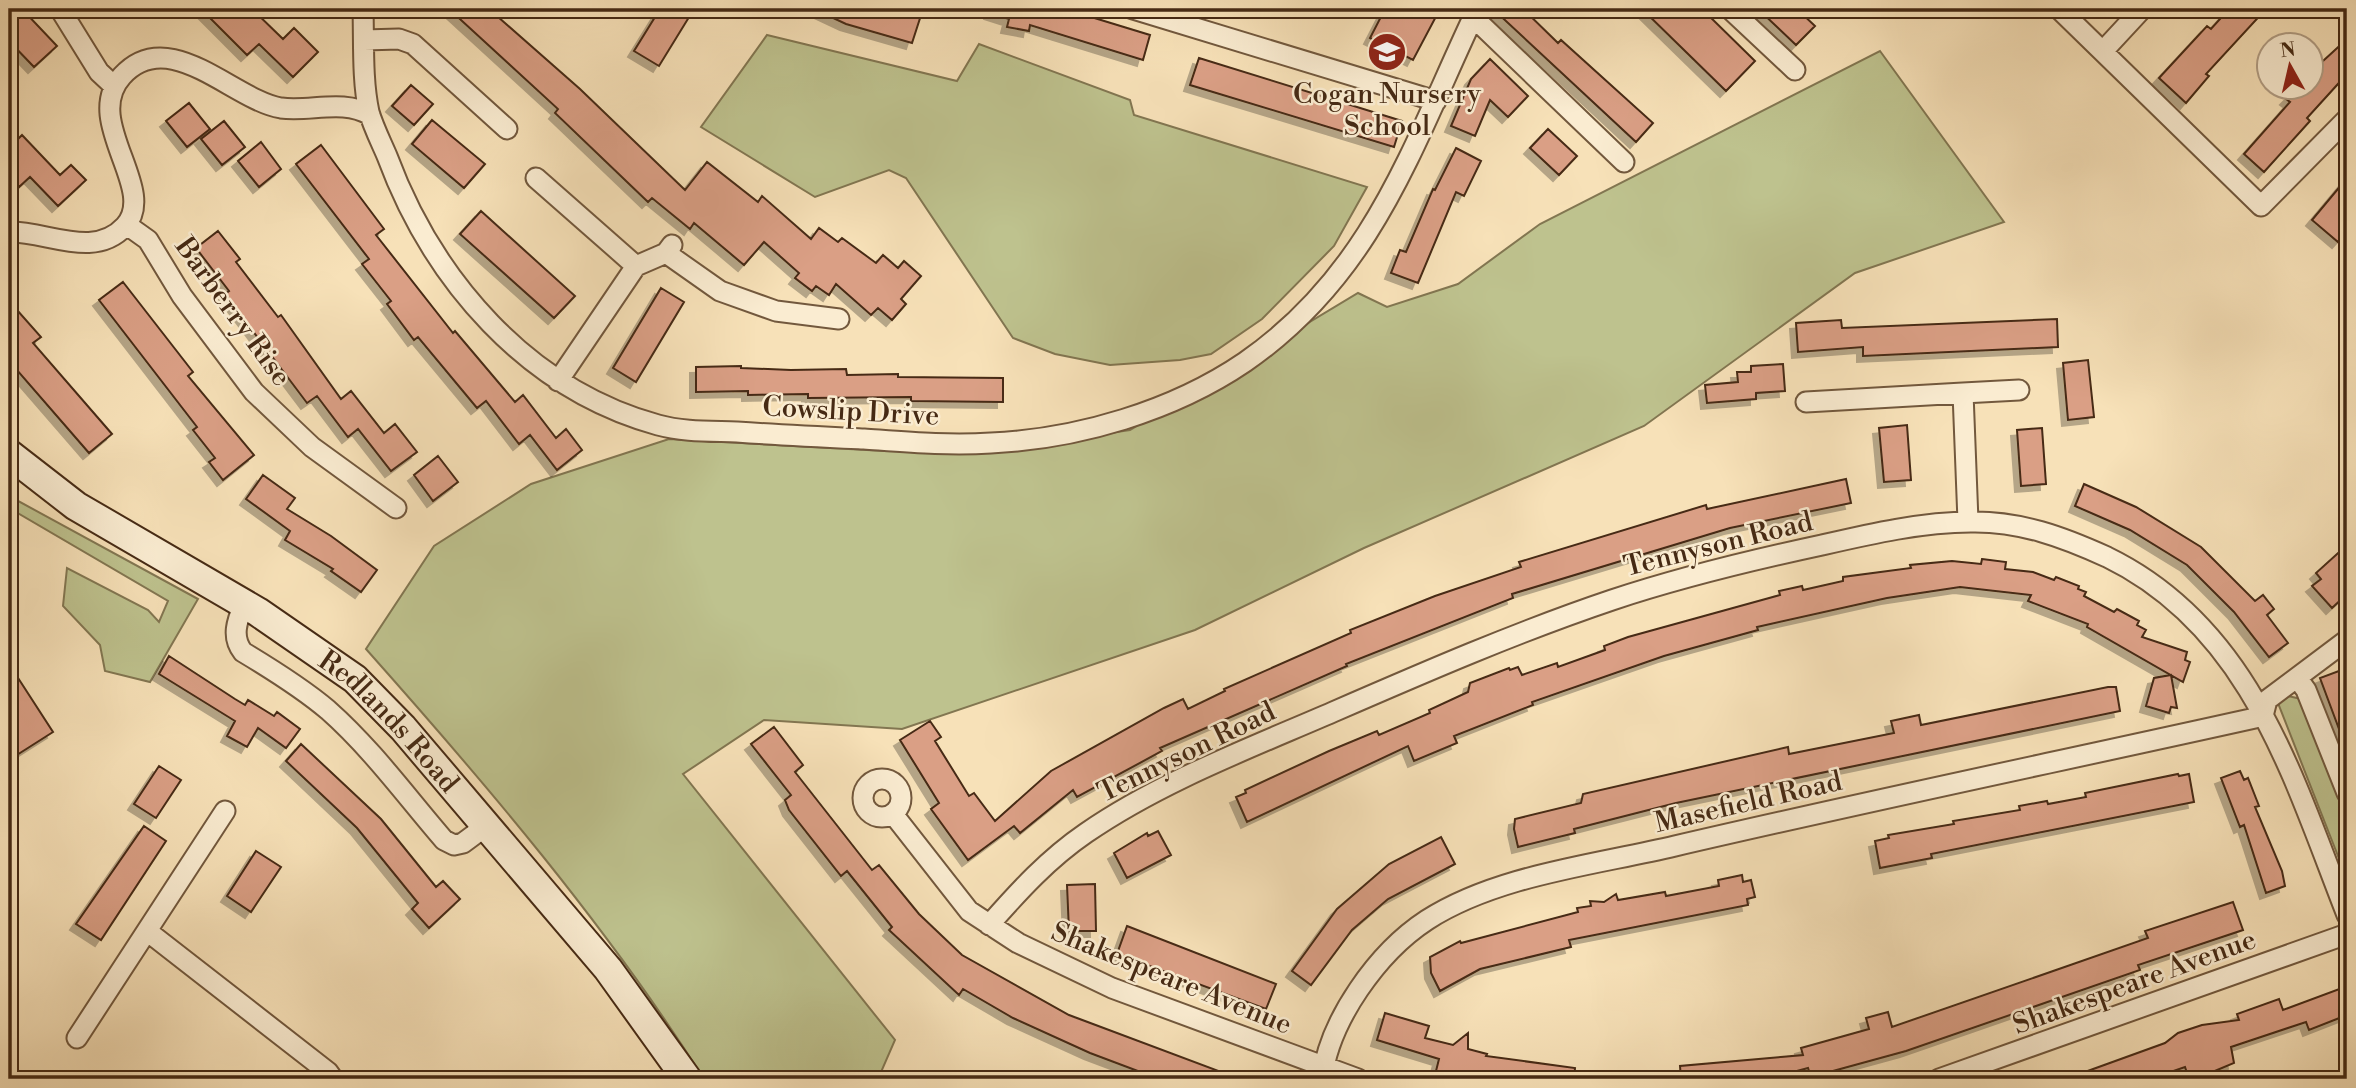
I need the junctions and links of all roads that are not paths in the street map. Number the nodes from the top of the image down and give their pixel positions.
1 (60, 9) edge
2 (363, 9) edge
3 (1133, 9) edge
4 (1730, 9) edge
5 (2059, 9) edge
6 (2141, 9) edge
7 (1475, 13) edge
8 (364, 40) junction
9 (2104, 50) junction
10 (1795, 70) dead end
11 (114, 86) junction
12 (1436, 100) junction
13 (370, 115) junction
14 (2347, 119) edge
15 (507, 129) dead end
16 (1625, 162) dead end
17 (536, 178) dead end
18 (127, 225) junction
19 (9, 232) edge
20 (636, 266) junction
21 (839, 319) dead end
22 (558, 381) junction
23 (2020, 390) dead end
24 (1963, 393) junction
25 (1805, 402) dead end
26 (9, 454) edge
27 (396, 508) dead end
28 (1968, 522) junction
29 (244, 604) junction
30 (2347, 640) edge
31 (2298, 679) junction
32 (2264, 712) junction
33 (2347, 793) edge
34 (225, 811) dead end
35 (893, 814) dead end
36 (486, 826) junction
37 (2346, 908) edge
38 (989, 925) junction
39 (147, 931) junction
40 (2347, 934) edge
41 (77, 1038) dead end
42 (1322, 1073) edge
43 (333, 1079) edge
44 (687, 1079) edge
45 (1359, 1079) edge
46 (1939, 1079) edge

1 - 11 street
2 - 8 street, Cowslip Drive
3 - 12 street
4 - 10 street
5 - 9 street
6 - 9 street
7 - 12 street, Cowslip Drive
7 - 16 street
8 - 13 street, Cowslip Drive
8 - 15 street
9 - 14 street
11 - 13 street
11 - 18 street
12 - 22 street, Cowslip Drive
13 - 22 street, Cowslip Drive
17 - 20 street
18 - 19 street
18 - 27 street, Barberry Rise
20 - 21 street
20 - 22 street
23 - 24 street
24 - 25 street
24 - 28 street
26 - 29 main road, Redlands Road
28 - 32 street, Tennyson Road
28 - 38 street, Tennyson Road
29 - 36 main road, Redlands Road
29 - 36 street
30 - 31 street
31 - 32 street
31 - 33 street
32 - 37 street, Tennyson Road
32 - 42 street, Masefield Road
34 - 39 street
35 - 38 street, Shakespeare Avenue
36 - 44 main road, Redlands Road
38 - 42 street, Shakespeare Avenue
39 - 41 street
39 - 43 street
40 - 46 street, Shakespeare Avenue
42 - 45 street, Shakespeare Avenue

